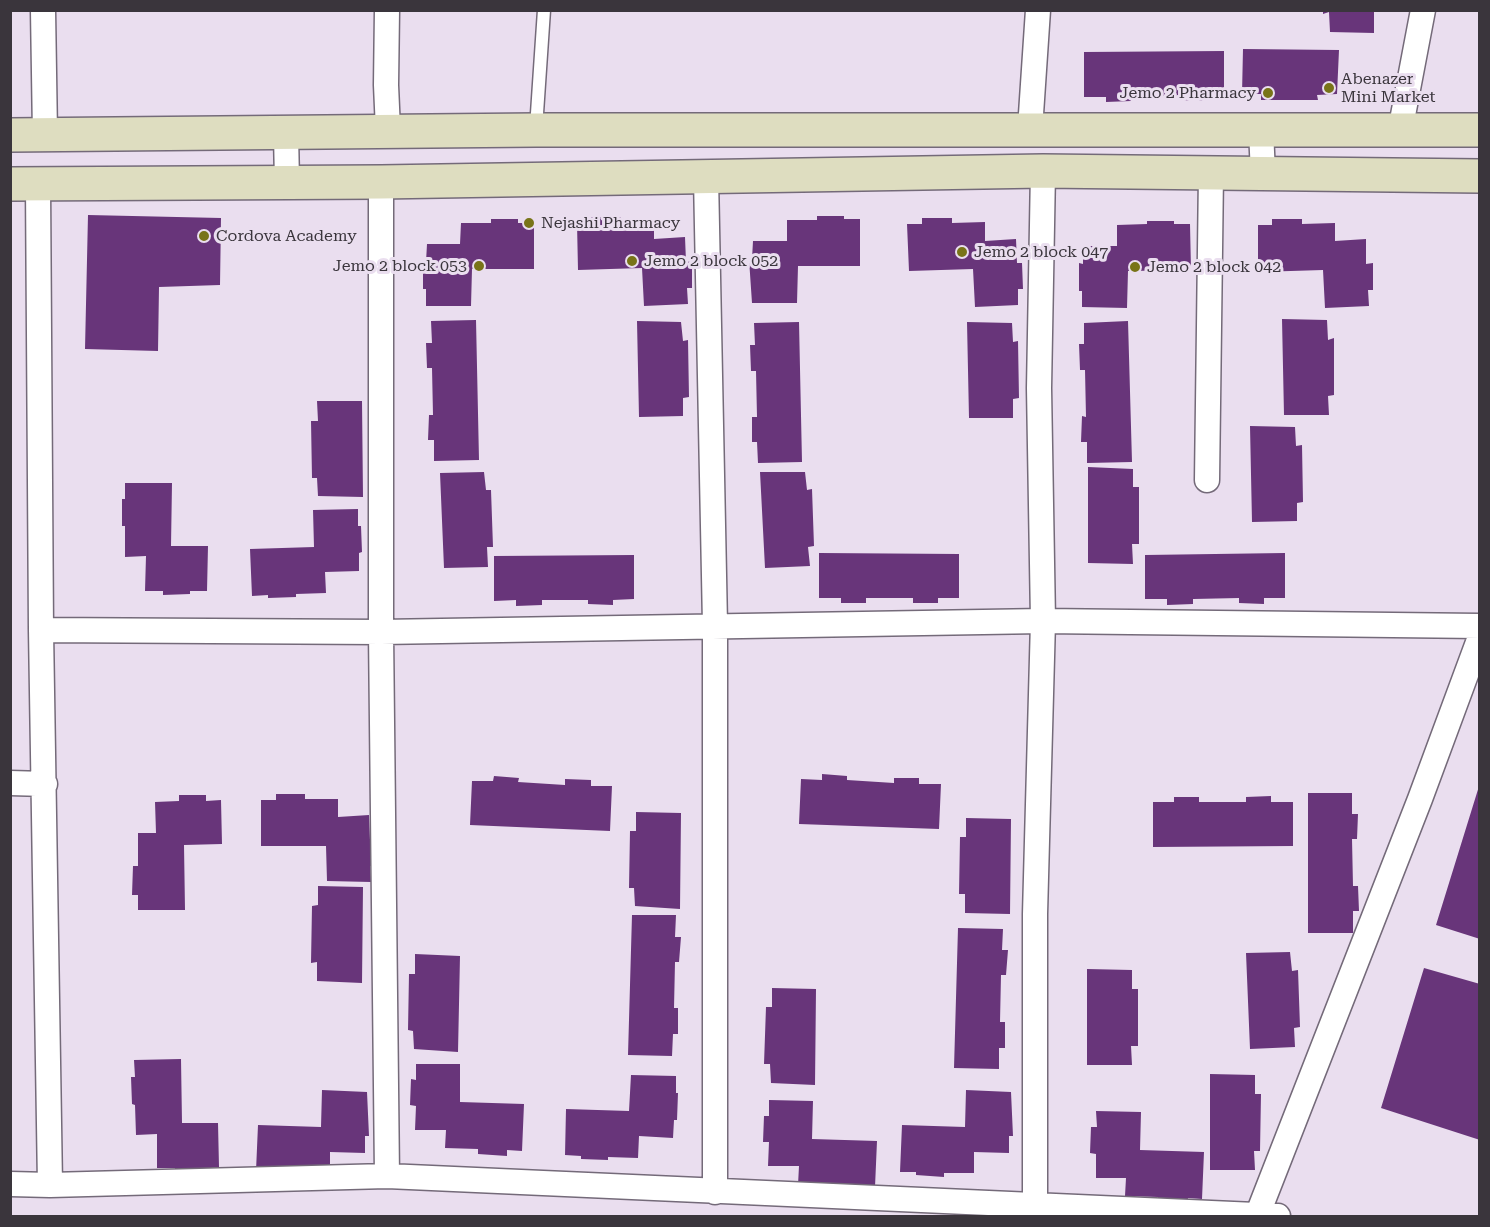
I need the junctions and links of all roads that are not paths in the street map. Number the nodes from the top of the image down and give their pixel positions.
1 (43, 10) edge
2 (387, 10) edge
3 (544, 10) edge
4 (1038, 10) edge
5 (1423, 10) edge
6 (1030, 129) junction
7 (388, 130) junction
8 (536, 130) junction
9 (1262, 130) junction
10 (1479, 130) edge
11 (1400, 131) junction
12 (286, 133) junction
13 (10, 135) edge
14 (45, 135) junction
15 (1043, 171) junction
16 (1211, 173) junction
17 (1263, 174) junction
18 (1479, 176) edge
19 (706, 177) junction
20 (381, 182) junction
21 (287, 183) junction
22 (24, 184) edge
23 (1207, 480) dead end
24 (1043, 621) junction
25 (715, 625) junction
26 (1479, 626) edge
27 (41, 630) junction
28 (381, 632) junction
29 (1479, 637) edge
30 (10, 783) edge
31 (45, 784) junction
32 (387, 1176) junction
33 (10, 1184) edge
34 (50, 1185) junction
35 (715, 1192) junction
36 (1034, 1211) edge
37 (1267, 1216) edge

1 - 14 street
2 - 7 street
3 - 8 lane
4 - 6 street
5 - 11 street
6 - 8 street
6 - 9 street
7 - 8 street
7 - 12 street
9 - 11 street
9 - 17 street
10 - 11 street
12 - 14 street
12 - 21 street
13 - 14 street
15 - 16 street
15 - 19 street
15 - 24 street
16 - 17 street
16 - 23 street
17 - 18 street
19 - 20 street
19 - 25 street
20 - 21 street
20 - 28 street
21 - 22 street
22 - 27 street
24 - 25 street
24 - 26 street
24 - 36 street
25 - 28 street
25 - 35 street
27 - 28 street
27 - 31 street
28 - 32 street
29 - 37 street
30 - 31 street
31 - 34 street
32 - 34 street
32 - 35 street
33 - 34 street
35 - 36 street
36 - 37 street

